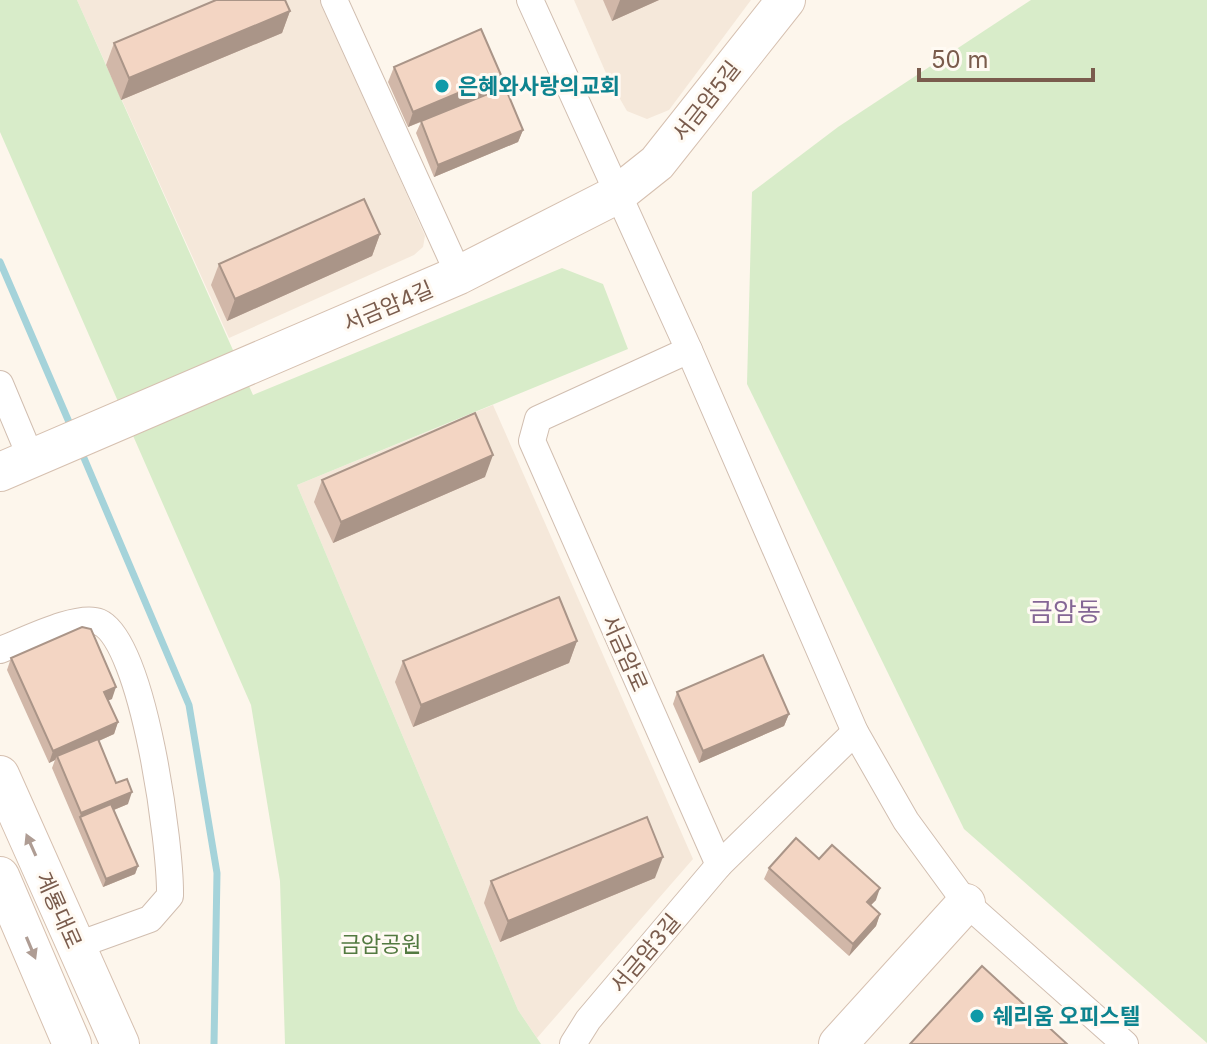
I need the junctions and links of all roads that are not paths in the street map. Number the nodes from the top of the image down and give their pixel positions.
1 (334, 0) edge
2 (530, 0) edge
3 (786, 0) edge
4 (618, 194) junction
5 (459, 275) junction
6 (689, 350) junction
7 (0, 384) edge
8 (24, 461) edge
9 (0, 650) edge
10 (855, 732) junction
11 (0, 775) edge
12 (719, 865) junction
13 (0, 876) edge
14 (966, 903) junction
15 (75, 946) junction
16 (72, 1044) edge
17 (120, 1044) edge
18 (573, 1044) edge
19 (838, 1044) edge
20 (1125, 1044) edge

1 - 5 street
2 - 4 street
3 - 4 street, 서금암5길
4 - 5 street, 서금암4길
4 - 6 street
5 - 8 street, 서금암4길
6 - 10 street
6 - 12 street, 서금암로
7 - 8 street
9 - 15 street
10 - 12 street
10 - 14 street
15 -> 11 street, 계룡대로
12 - 18 street, 서금암3길
13 -> 16 street, 계룡대로
14 - 19 street
14 - 20 street
15 - 17 street, 계룡대로

